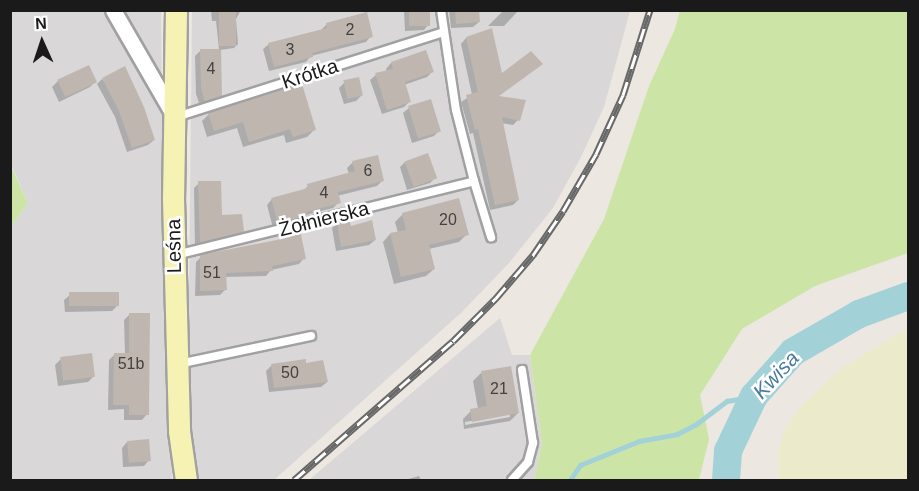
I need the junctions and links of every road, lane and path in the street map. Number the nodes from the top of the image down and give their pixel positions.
1 (113, 10) edge
2 (176, 10) edge
3 (441, 10) edge
4 (444, 32) junction
5 (175, 117) junction
6 (474, 181) junction
7 (492, 237) dead end
8 (175, 256) junction
9 (310, 336) dead end
10 (177, 364) junction
11 (522, 370) dead end
12 (186, 480) edge
13 (512, 480) edge

1 - 5 street
2 - 5 main road, Leśna
3 - 4 lane
4 - 5 lane, Krótka
4 - 6 lane
5 - 8 main road, Leśna
6 - 7 lane
6 - 8 lane, Żołnierska
8 - 10 main road, Leśna
9 - 10 lane
10 - 12 main road, Leśna
11 - 13 lane

